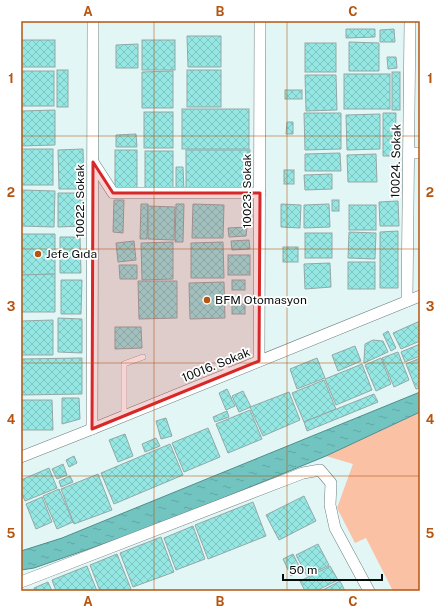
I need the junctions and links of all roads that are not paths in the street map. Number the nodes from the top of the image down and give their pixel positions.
1 (93, 21) edge
2 (260, 21) edge
3 (410, 21) edge
4 (414, 153) edge
5 (93, 162) junction
6 (260, 193) junction
7 (420, 296) edge
8 (407, 301) junction
9 (142, 357) dead end
10 (259, 361) junction
11 (124, 416) junction
12 (92, 429) junction
13 (21, 457) edge
14 (21, 582) edge
15 (369, 591) edge

1 - 5 street, 10022. Sokak
2 - 6 street, 10023. Sokak
3 - 4 street, 10024. Sokak
4 - 8 street, 10024. Sokak
5 - 6 street
5 - 12 street, 10022. Sokak
6 - 10 street, 10023. Sokak
7 - 8 street, 10016. Sokak
8 - 10 street, 10016. Sokak
9 - 11 lane
10 - 11 street, 10016. Sokak
11 - 12 street, 10016. Sokak
12 - 13 street, 10016. Sokak
14 - 15 street

